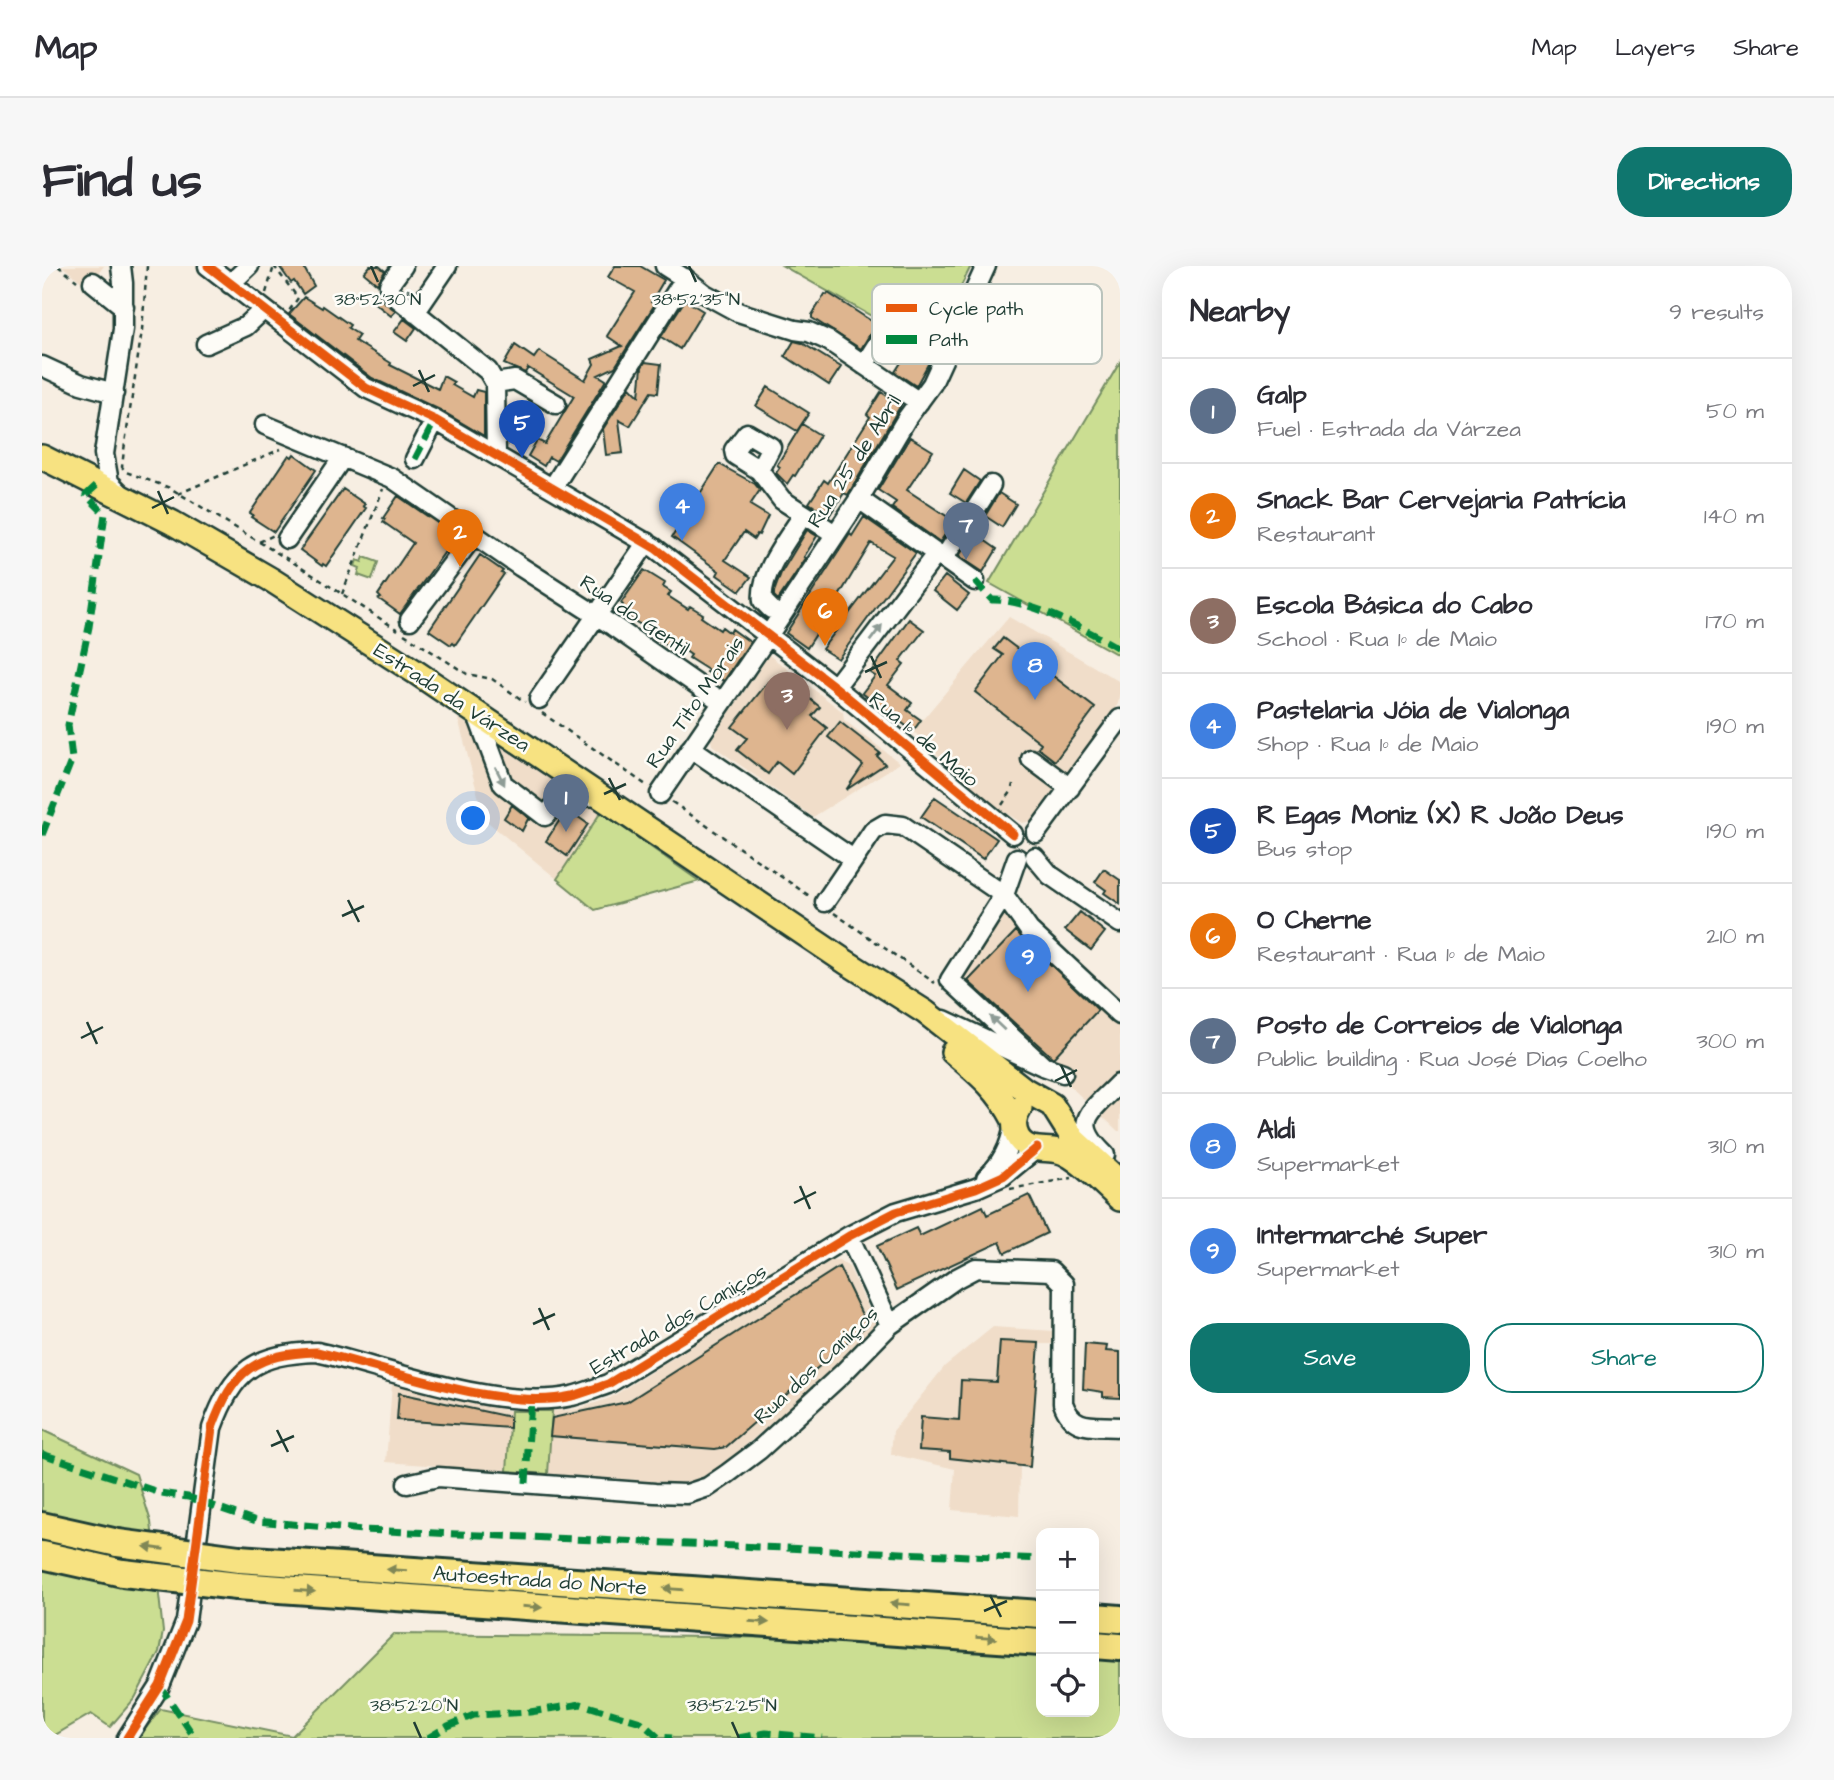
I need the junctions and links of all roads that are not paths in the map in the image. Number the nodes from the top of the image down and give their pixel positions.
1 (119, 266) edge
2 (208, 266) edge
3 (249, 266) edge
4 (403, 266) edge
5 (447, 266) edge
6 (665, 266) edge
7 (986, 266) edge
8 (685, 278) junction
9 (230, 284) junction
10 (978, 284) edge
11 (264, 303) junction
12 (124, 307) junction
13 (415, 313) junction
14 (206, 344) dead end
15 (872, 352) edge
16 (941, 364) edge
17 (864, 365) junction
18 (42, 366) edge
19 (495, 383) junction
20 (114, 393) junction
21 (919, 402) junction
22 (556, 404) dead end
23 (435, 420) junction
24 (265, 425) dead end
25 (104, 454) junction
26 (496, 454) junction
27 (42, 457) edge
28 (343, 457) junction
29 (415, 459) dead end
30 (759, 470) dead end
31 (75, 473) junction
32 (991, 485) dead end
33 (553, 487) junction
34 (124, 498) junction
35 (859, 499) junction
36 (803, 514) junction
37 (835, 534) junction
38 (474, 535) junction
39 (287, 539) dead end
40 (647, 542) junction
41 (940, 555) junction
42 (975, 581) dead end
43 (771, 609) dead end
44 (597, 616) junction
45 (410, 621) dead end
46 (768, 636) junction
47 (835, 687) junction
48 (539, 699) dead end
49 (722, 702) junction
50 (476, 712) junction
51 (1120, 719) edge
52 (691, 748) junction
53 (1031, 760) dead end
54 (1070, 788) junction
55 (660, 794) road end
56 (601, 796) junction
57 (1036, 833) junction
58 (1013, 834) junction
59 (1026, 858) junction
60 (853, 859) junction
61 (1004, 895) junction
62 (824, 904) road end
63 (1120, 923) edge
64 (846, 962) junction
65 (925, 1012) junction
66 (1120, 1015) edge
67 (1043, 1066) junction
68 (1063, 1073) dead end
69 (1118, 1084) dead end
70 (1041, 1100) junction
71 (1061, 1119) junction
72 (1014, 1122) junction
73 (1040, 1148) junction
74 (1120, 1171) edge
75 (1120, 1182) edge
76 (976, 1188) junction
77 (1120, 1199) edge
78 (849, 1236) junction
79 (890, 1325) junction
80 (1120, 1427) edge
81 (407, 1484) dead end
82 (42, 1526) edge
83 (42, 1555) edge
84 (1036, 1614) edge
85 (1099, 1618) edge
86 (1120, 1619) edge
87 (1036, 1642) edge
88 (1099, 1646) edge
89 (1120, 1647) edge
90 (127, 1738) edge

1 - 12 street
1 - 12 street
2 - 9 street, Rua 1º de Maio
3 - 9 street
4 - 13 street
5 - 13 street
6 - 8 street
7 - 10 street, Rua 25 de Abril
8 - 17 street
8 - 33 street
9 - 11 street, Rua 1º de Maio
11 - 14 street
11 - 23 street, Rua 1º de Maio
12 - 20 street
13 - 19 street
15 - 17 street
16 - 21 street, Rua 25 de Abril
17 - 21 street
18 - 20 street
19 - 22 street
19 - 26 street
20 - 25 street
21 - 35 street, Rua 25 de Abril
23 - 26 street, Rua 1º de Maio
23 - 29 street
24 - 28 street, Rua do Gentil
25 - 31 street
25 - 34 street
26 - 33 street, Rua 1º de Maio
27 - 31 main road, Estrada da Várzea
28 - 38 street, Rua do Gentil
28 - 39 street
30 - 36 street
31 - 34 main road, Estrada da Várzea
32 - 41 street
33 - 40 street, Rua 1º de Maio
34 - 50 main road, Estrada da Várzea
35 - 37 street, Rua 25 de Abril
35 - 41 street
36 - 37 street
36 - 43 street
37 - 46 street, Rua 25 de Abril
38 - 44 street, Rua do Gentil
38 - 45 street
40 - 44 street
40 - 46 street, Rua 1º de Maio
41 - 42 street
47 -> 41 street
44 - 48 street
44 - 49 street, Rua do Gentil
46 - 47 street, Rua 1º de Maio
46 - 49 street, Rua Tito Morais
47 - 58 street, Rua 1º de Maio
49 - 52 street, Rua Tito Morais
50 - 56 main road, Estrada da Várzea
50 -> 56 street
51 - 54 street
52 - 55 street, Rua Tito Morais
52 - 60 street
53 - 54 street
54 - 57 street
56 - 64 main road, Estrada da Várzea
57 - 58 street
57 - 59 street
58 - 59 street
59 - 61 street
59 - 63 street
60 - 61 street
60 - 62 street
61 - 66 street
67 -> 61 street
64 - 65 main road, Estrada da Várzea
64 - 72 main road, Estrada da Várzea
65 - 67 street
65 - 70 main road, Estrada da Várzea
67 - 68 street
69 - 74 street
70 - 71 main road, Estrada da Várzea
70 - 72 main road
71 - 73 main road
71 - 75 main road, Estrada da Várzea
72 - 73 main road, Estrada da Várzea
72 - 76 street
73 - 76 street, Estrada dos Caniços
73 - 77 main road, Estrada da Várzea
76 - 78 street, Estrada dos Caniços
78 - 79 street
78 - 90 street, Estrada dos Caniços
79 - 80 street, Rua dos Caniços
79 - 81 street, Rua dos Caniços
84 -> 82 highway, Autoestrada do Norte, bridge
83 -> 87 highway, Autoestrada do Norte, bridge
85 - 86 highway
88 - 89 highway

